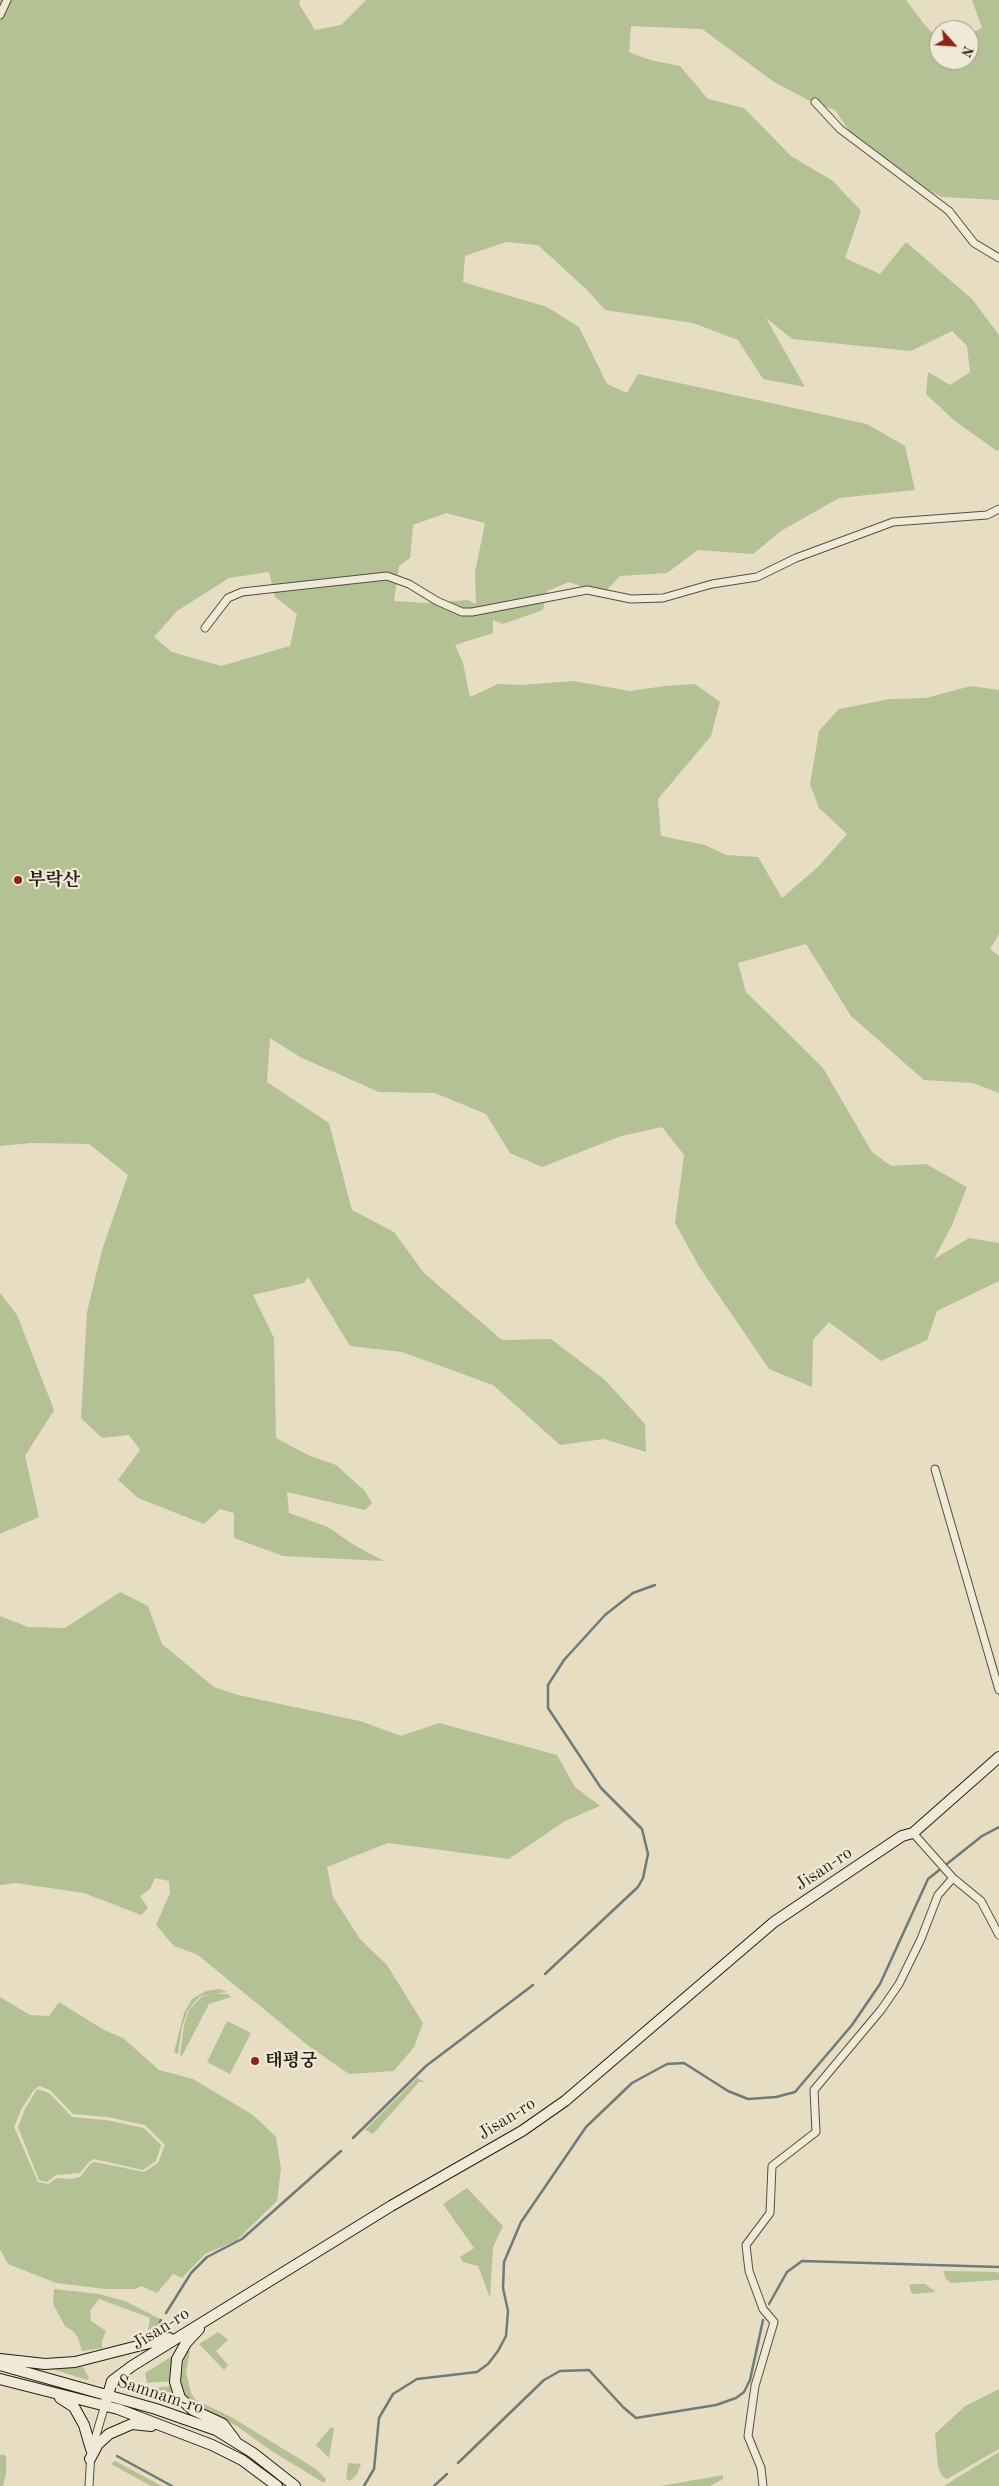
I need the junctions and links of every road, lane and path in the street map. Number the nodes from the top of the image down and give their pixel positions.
1 (7, 0) edge
2 (0, 15) edge
3 (815, 102) dead end
4 (999, 258) edge
5 (999, 510) edge
6 (205, 628) dead end
7 (935, 1470) dead end
8 (999, 1690) edge
9 (999, 1757) edge
10 (913, 1833) junction
11 (953, 1878) junction
12 (999, 1935) edge
13 (206, 2320) junction
14 (182, 2335) junction
15 (0, 2359) edge
16 (0, 2365) edge
17 (0, 2378) edge
18 (53, 2393) junction
19 (106, 2400) junction
20 (173, 2430) junction
21 (238, 2444) junction
22 (91, 2454) junction
23 (89, 2486) edge
24 (277, 2486) edge
25 (295, 2486) edge
26 (763, 2486) edge

1 - 2 street
3 - 4 street
5 - 6 street
7 - 8 street
9 - 10 main road, Jisan-ro
10 - 11 street
10 - 13 main road, Jisan-ro
11 - 12 street
11 - 26 street
13 - 14 main road, Jisan-ro
13 - 21 main road
14 - 15 main road
14 - 19 main road, Jisan-ro
16 - 19 main road, Samnam-ro
17 - 18 main road, Samnam-ro
18 - 19 main road, Samnam-ro
18 - 22 main road
19 - 20 main road, Samnam-ro
19 - 21 main road, Samnam-ro
19 - 22 street
20 - 22 main road
20 - 24 main road, Samnam-ro
21 - 25 main road, Samnam-ro
22 - 23 street

